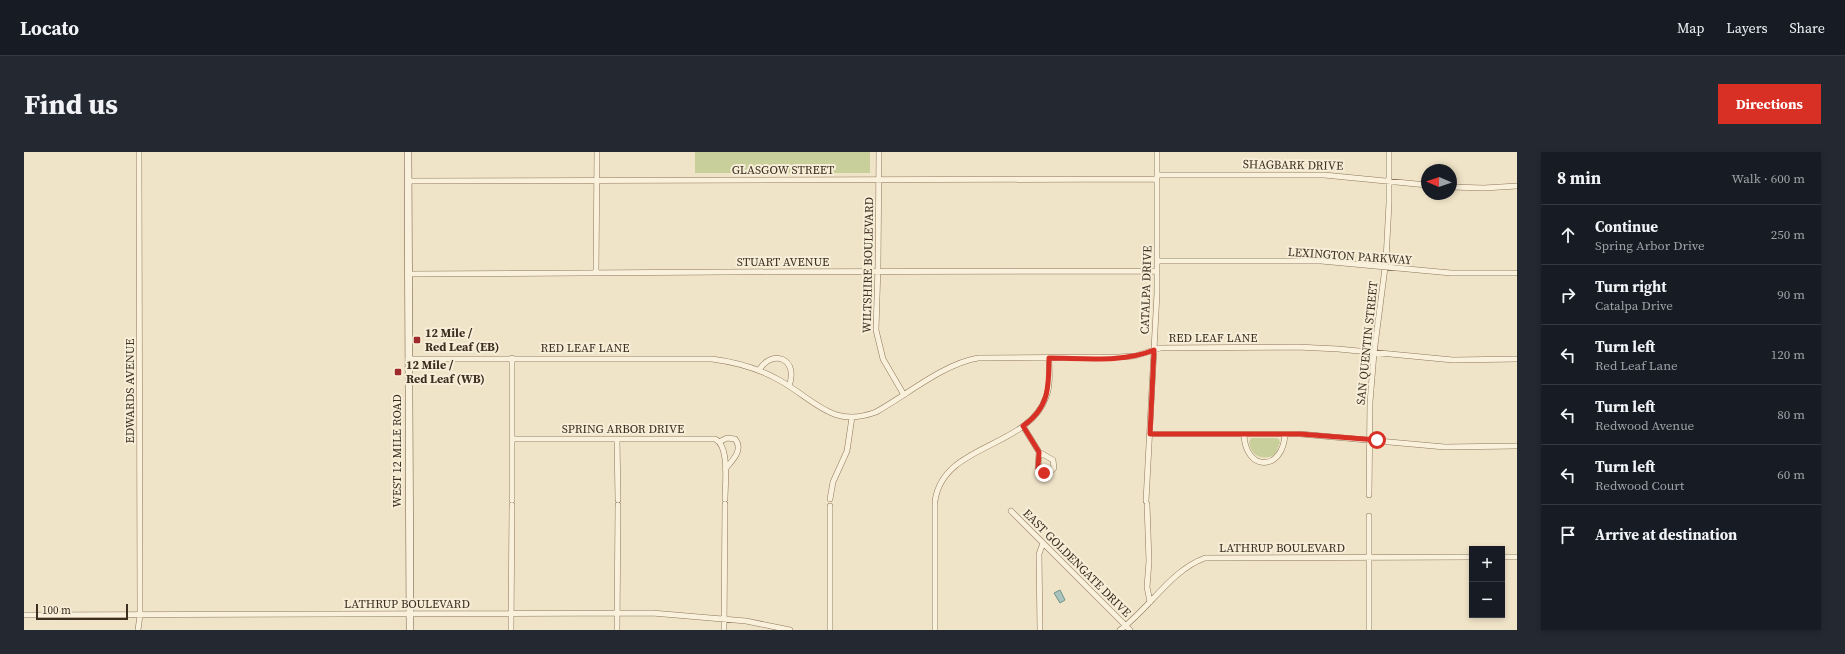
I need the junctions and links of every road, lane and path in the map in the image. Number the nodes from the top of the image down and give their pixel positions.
1 (139, 152) edge
2 (408, 152) edge
3 (597, 152) edge
4 (879, 152) edge
5 (1157, 152) edge
6 (1389, 152) edge
7 (1157, 177) junction
8 (879, 180) junction
9 (408, 181) junction
10 (596, 181) junction
11 (1389, 181) junction
12 (1421, 184) edge
13 (1517, 186) edge
14 (1457, 187) edge
15 (1157, 261) junction
16 (1385, 267) junction
17 (878, 272) junction
18 (1157, 272) junction
19 (596, 273) junction
20 (1517, 273) edge
21 (408, 274) junction
22 (1154, 350) junction
23 (1374, 353) junction
24 (512, 358) junction
25 (1049, 358) junction
26 (408, 359) junction
27 (1517, 359) edge
28 (759, 370) junction
29 (789, 386) junction
30 (904, 395) junction
31 (852, 417) junction
32 (1023, 426) junction
33 (1150, 434) junction
34 (1244, 434) junction
35 (1285, 434) junction
36 (512, 439) junction
37 (617, 439) junction
38 (1369, 440) junction
39 (719, 442) junction
40 (1517, 446) edge
41 (1039, 452) dead end
42 (725, 469) junction
43 (1369, 495) dead end
44 (830, 499) dead end
45 (830, 506) dead end
46 (1011, 511) dead end
47 (1369, 516) dead end
48 (1043, 543) junction
49 (1469, 557) edge
50 (1505, 557) edge
51 (1517, 557) edge
52 (1369, 558) junction
53 (1150, 602) junction
54 (618, 612) junction
55 (511, 613) junction
56 (409, 614) junction
57 (24, 615) edge
58 (140, 615) junction
59 (724, 618) junction
60 (1128, 628) edge
61 (138, 630) edge
62 (410, 630) edge
63 (512, 630) edge
64 (618, 630) edge
65 (724, 630) edge
66 (790, 630) edge
67 (830, 630) edge
68 (935, 630) edge
69 (1040, 630) edge
70 (1120, 630) edge
71 (1369, 630) edge

1 - 58 street, EDWARDS AVENUE
2 - 9 main road, WEST 12 MILE ROAD
3 - 10 street
4 - 8 street, WILTSHIRE BOULEVARD
5 - 7 street, CATALPA DRIVE
6 - 11 street, SAN QUENTIN STREET
7 - 8 street, GLASGOW STREET
7 - 11 street, SHAGBARK DRIVE
7 - 15 street, CATALPA DRIVE
8 - 10 street, GLASGOW STREET
8 - 17 street, WILTSHIRE BOULEVARD
9 - 10 street, GLASGOW STREET
9 - 21 main road, WEST 12 MILE ROAD
10 - 19 street
11 - 12 street, SHAGBARK DRIVE
11 - 16 street, SAN QUENTIN STREET
13 - 14 street
15 - 16 street, LEXINGTON PARKWAY
15 - 18 street, CATALPA DRIVE
16 - 20 street, LEXINGTON PARKWAY
16 - 23 street, SAN QUENTIN STREET
17 - 18 street, STUART AVENUE
17 - 19 street, STUART AVENUE
17 - 30 street, WILTSHIRE BOULEVARD
18 - 22 street, CATALPA DRIVE
19 - 21 street, STUART AVENUE
21 - 26 main road, WEST 12 MILE ROAD
22 - 23 street, RED LEAF LANE
22 - 25 street, RED LEAF LANE
22 - 33 street, CATALPA DRIVE
23 - 27 street, RED LEAF LANE
23 - 38 street, SAN QUENTIN STREET
24 - 26 street, RED LEAF LANE
24 - 28 street, RED LEAF LANE
24 - 36 street
25 - 30 street, RED LEAF LANE
25 - 32 street
26 - 56 main road, WEST 12 MILE ROAD
28 - 29 street, RED LEAF LANE
28 - 29 street
29 - 31 street, RED LEAF LANE
30 - 31 street, RED LEAF LANE
31 - 44 street
32 - 41 street
32 - 68 street
33 - 34 street
33 - 53 street, CATALPA DRIVE
34 - 35 street
34 - 35 street
35 - 38 street
36 - 37 street, SPRING ARBOR DRIVE
36 - 55 street
37 - 39 street, SPRING ARBOR DRIVE
37 - 54 street
38 - 40 street
38 - 43 street, SAN QUENTIN STREET
39 - 42 street
39 - 42 street, SPRING ARBOR DRIVE
42 - 59 street
45 - 67 street
46 - 48 street, EAST GOLDENGATE DRIVE
47 - 52 street
48 - 60 street, EAST GOLDENGATE DRIVE
48 - 69 street
49 - 52 street, LATHRUP BOULEVARD
50 - 51 street
52 - 53 street, LATHRUP BOULEVARD
52 - 71 street
53 - 60 street, LATHRUP BOULEVARD
54 - 55 street, LATHRUP BOULEVARD
54 - 59 street, LATHRUP BOULEVARD
54 - 64 street
55 - 56 street, LATHRUP BOULEVARD
55 - 63 street
56 - 58 street, LATHRUP BOULEVARD
56 - 62 main road, WEST 12 MILE ROAD
57 - 58 street, LATHRUP BOULEVARD
58 - 61 street, EDWARDS AVENUE
59 - 65 street
59 - 66 street, LATHRUP BOULEVARD
60 - 70 street, LATHRUP BOULEVARD

